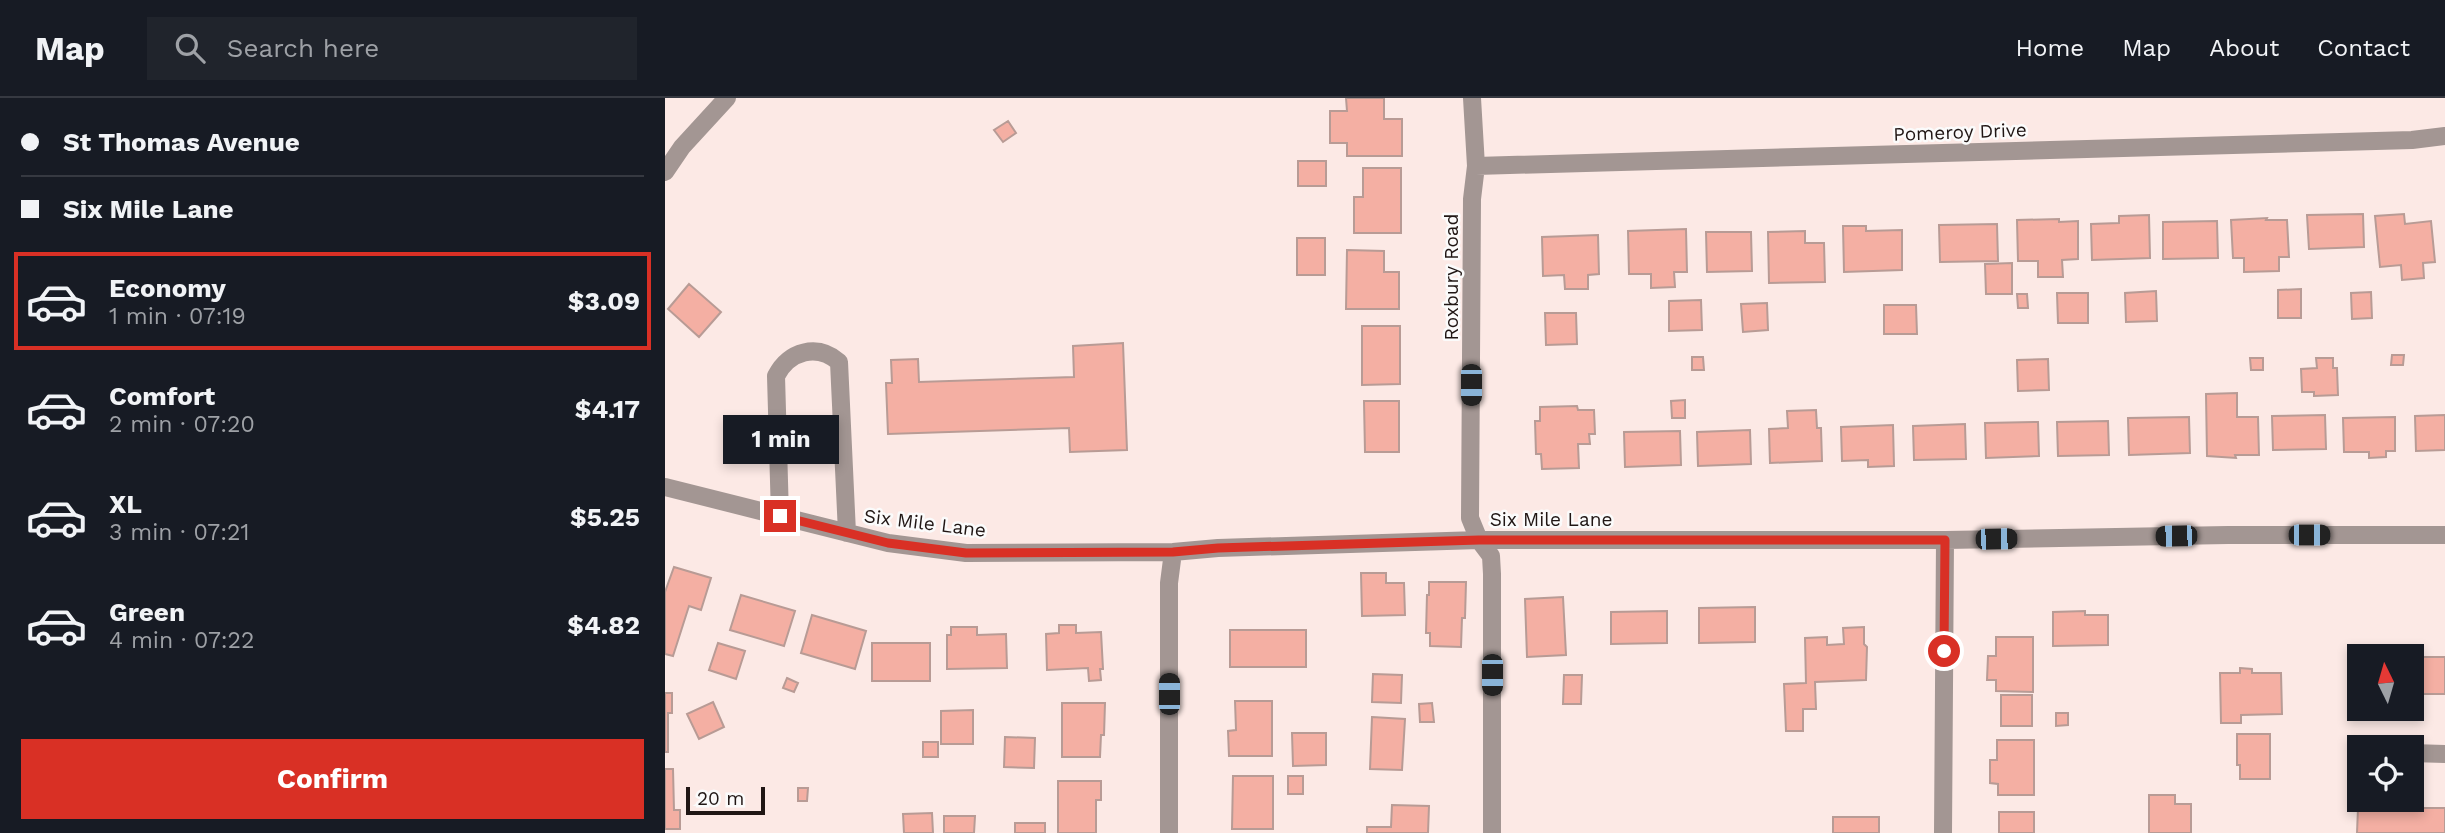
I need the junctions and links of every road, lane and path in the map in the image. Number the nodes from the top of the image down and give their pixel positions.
1 (727, 98) edge
2 (1472, 98) edge
3 (2445, 136) edge
4 (1476, 166) junction
5 (665, 172) edge
6 (665, 487) edge
7 (780, 516) junction
8 (848, 533) junction
9 (2445, 535) edge
10 (1479, 540) junction
11 (1945, 540) junction
12 (1173, 552) junction
13 (2424, 753) edge
14 (2445, 754) edge
15 (1169, 833) edge
16 (1492, 833) edge
17 (1943, 833) edge

1 - 5 street
2 - 4 street, Roxbury Road
3 - 4 street, Pomeroy Drive
4 - 10 street, Roxbury Road
6 - 7 street, Six Mile Lane
7 - 8 street, Six Mile Lane
7 - 8 street
8 - 12 street, Six Mile Lane
9 - 11 street, Six Mile Lane
10 - 11 street, Six Mile Lane
10 - 12 street, Six Mile Lane
10 - 16 street, Roxbury Road
11 - 17 street
12 - 15 street
13 - 14 street

